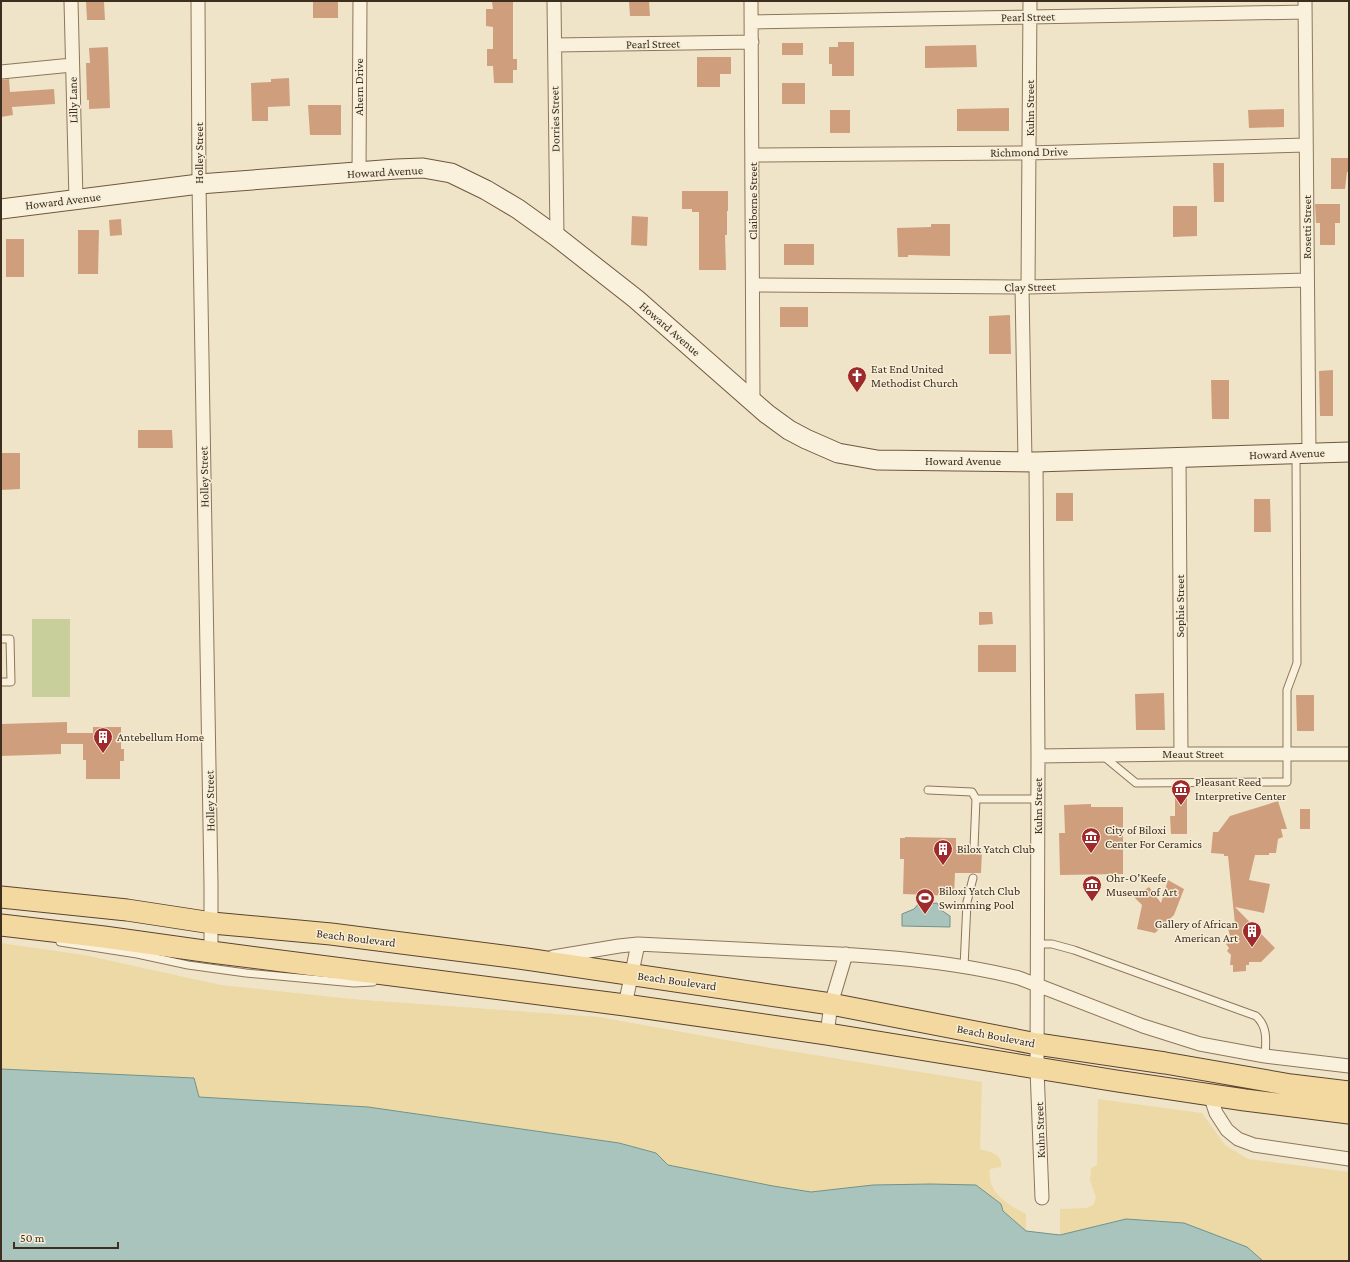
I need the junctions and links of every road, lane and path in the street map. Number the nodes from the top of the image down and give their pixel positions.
1 (71, 1) edge
2 (198, 1) edge
3 (360, 1) edge
4 (554, 1) edge
5 (751, 1) edge
6 (1030, 1) edge
7 (1305, 7) edge
8 (1030, 16) junction
9 (752, 22) junction
10 (752, 42) junction
11 (554, 46) junction
12 (72, 65) junction
13 (1, 72) edge
14 (1306, 145) junction
15 (1029, 153) junction
16 (752, 155) junction
17 (359, 172) junction
18 (199, 184) junction
19 (76, 200) junction
20 (1, 209) edge
21 (557, 237) junction
22 (1307, 280) junction
23 (753, 285) junction
24 (1025, 287) junction
25 (753, 402) junction
26 (1349, 452) edge
27 (1302, 454) junction
28 (1179, 457) junction
29 (1030, 462) junction
30 (1, 639) edge
31 (1, 682) edge
32 (1181, 754) junction
33 (1287, 754) junction
34 (1349, 754) edge
35 (1102, 755) junction
36 (1038, 756) junction
37 (928, 790) dead end
38 (976, 799) junction
39 (1038, 799) junction
40 (974, 848) dead end
41 (973, 878) dead end
42 (1, 897) edge
43 (212, 923) junction
44 (5, 929) edge
45 (1, 932) edge
46 (54, 941) dead end
47 (638, 944) junction
48 (1038, 944) junction
49 (211, 952) junction
50 (846, 954) junction
51 (526, 959) junction
52 (964, 967) junction
53 (632, 975) junction
54 (414, 977) junction
55 (1038, 985) junction
56 (832, 1004) junction
57 (625, 1005) junction
58 (827, 1034) junction
59 (1037, 1044) junction
60 (1265, 1056) junction
61 (1349, 1066) edge
62 (1037, 1069) junction
63 (1349, 1092) edge
64 (1210, 1095) junction
65 (1349, 1113) edge
66 (1349, 1159) edge
67 (1042, 1198) dead end

1 - 12 street, Lilly Lane
2 - 18 street, Holley Street
3 - 17 street, Ahern Drive
4 - 11 street, Dorries Street
5 - 9 street, Claiborne Street
6 - 8 street, Kuhn Street
7 - 8 street, Pearl Street
7 - 14 street, Rosetti Street
8 - 9 street, Pearl Street
8 - 15 street, Kuhn Street
9 - 10 street, Claiborne Street
10 - 11 street, Pearl Street
10 - 16 street, Claiborne Street
11 - 21 street, Dorries Street
12 - 13 street
12 - 19 street, Lilly Lane
14 - 15 street, Richmond Drive
14 - 22 street, Rosetti Street
15 - 16 street, Richmond Drive
15 - 24 street, Kuhn Street
16 - 23 street, Claiborne Street
17 - 18 main road, Howard Avenue
17 - 21 main road, Howard Avenue
18 - 19 main road, Howard Avenue
18 - 43 street, Holley Street
19 - 20 main road, Howard Avenue
21 - 25 main road, Howard Avenue
22 - 24 street, Clay Street
22 - 27 street, Rosetti Street
23 - 24 street, Clay Street
23 - 25 street, Claiborne Street
24 - 29 street, Kuhn Street
25 - 29 main road, Howard Avenue
26 - 27 main road, Howard Avenue
27 - 28 main road, Howard Avenue
27 - 33 lane
28 - 29 main road, Howard Avenue
28 - 32 street, Sophie Street
29 - 36 street, Kuhn Street
30 - 31 lane
32 - 33 street, Meaut Street
32 - 35 street, Meaut Street
33 - 34 street, Meaut Street
33 - 35 lane
35 - 36 street, Meaut Street
36 - 39 street, Kuhn Street
37 - 38 lane
38 - 39 lane
38 - 40 lane
39 - 48 street, Kuhn Street
41 - 52 lane
42 - 43 main road, Beach Boulevard
43 - 49 street, Holley Street
43 - 51 main road, Beach Boulevard
44 - 45 lane
44 - 49 main road, Beach Boulevard
46 - 54 lane
47 - 50 street
47 - 51 street
47 - 53 street
48 - 55 street, Kuhn Street
48 - 60 lane
49 - 54 main road, Beach Boulevard
50 - 52 street
50 - 56 street
51 - 53 main road, Beach Boulevard
52 - 55 street
53 - 56 main road, Beach Boulevard
53 - 57 street
54 - 57 main road, Beach Boulevard
55 - 59 street, Kuhn Street
55 - 60 street
56 - 58 street
56 - 59 main road, Beach Boulevard
57 - 58 main road, Beach Boulevard
58 - 62 main road, Beach Boulevard
59 - 62 street, Kuhn Street
59 - 63 main road, Beach Boulevard
60 - 61 street
62 - 64 main road, Beach Boulevard
62 - 67 street, Kuhn Street
64 - 65 main road, Beach Boulevard
64 - 66 street

